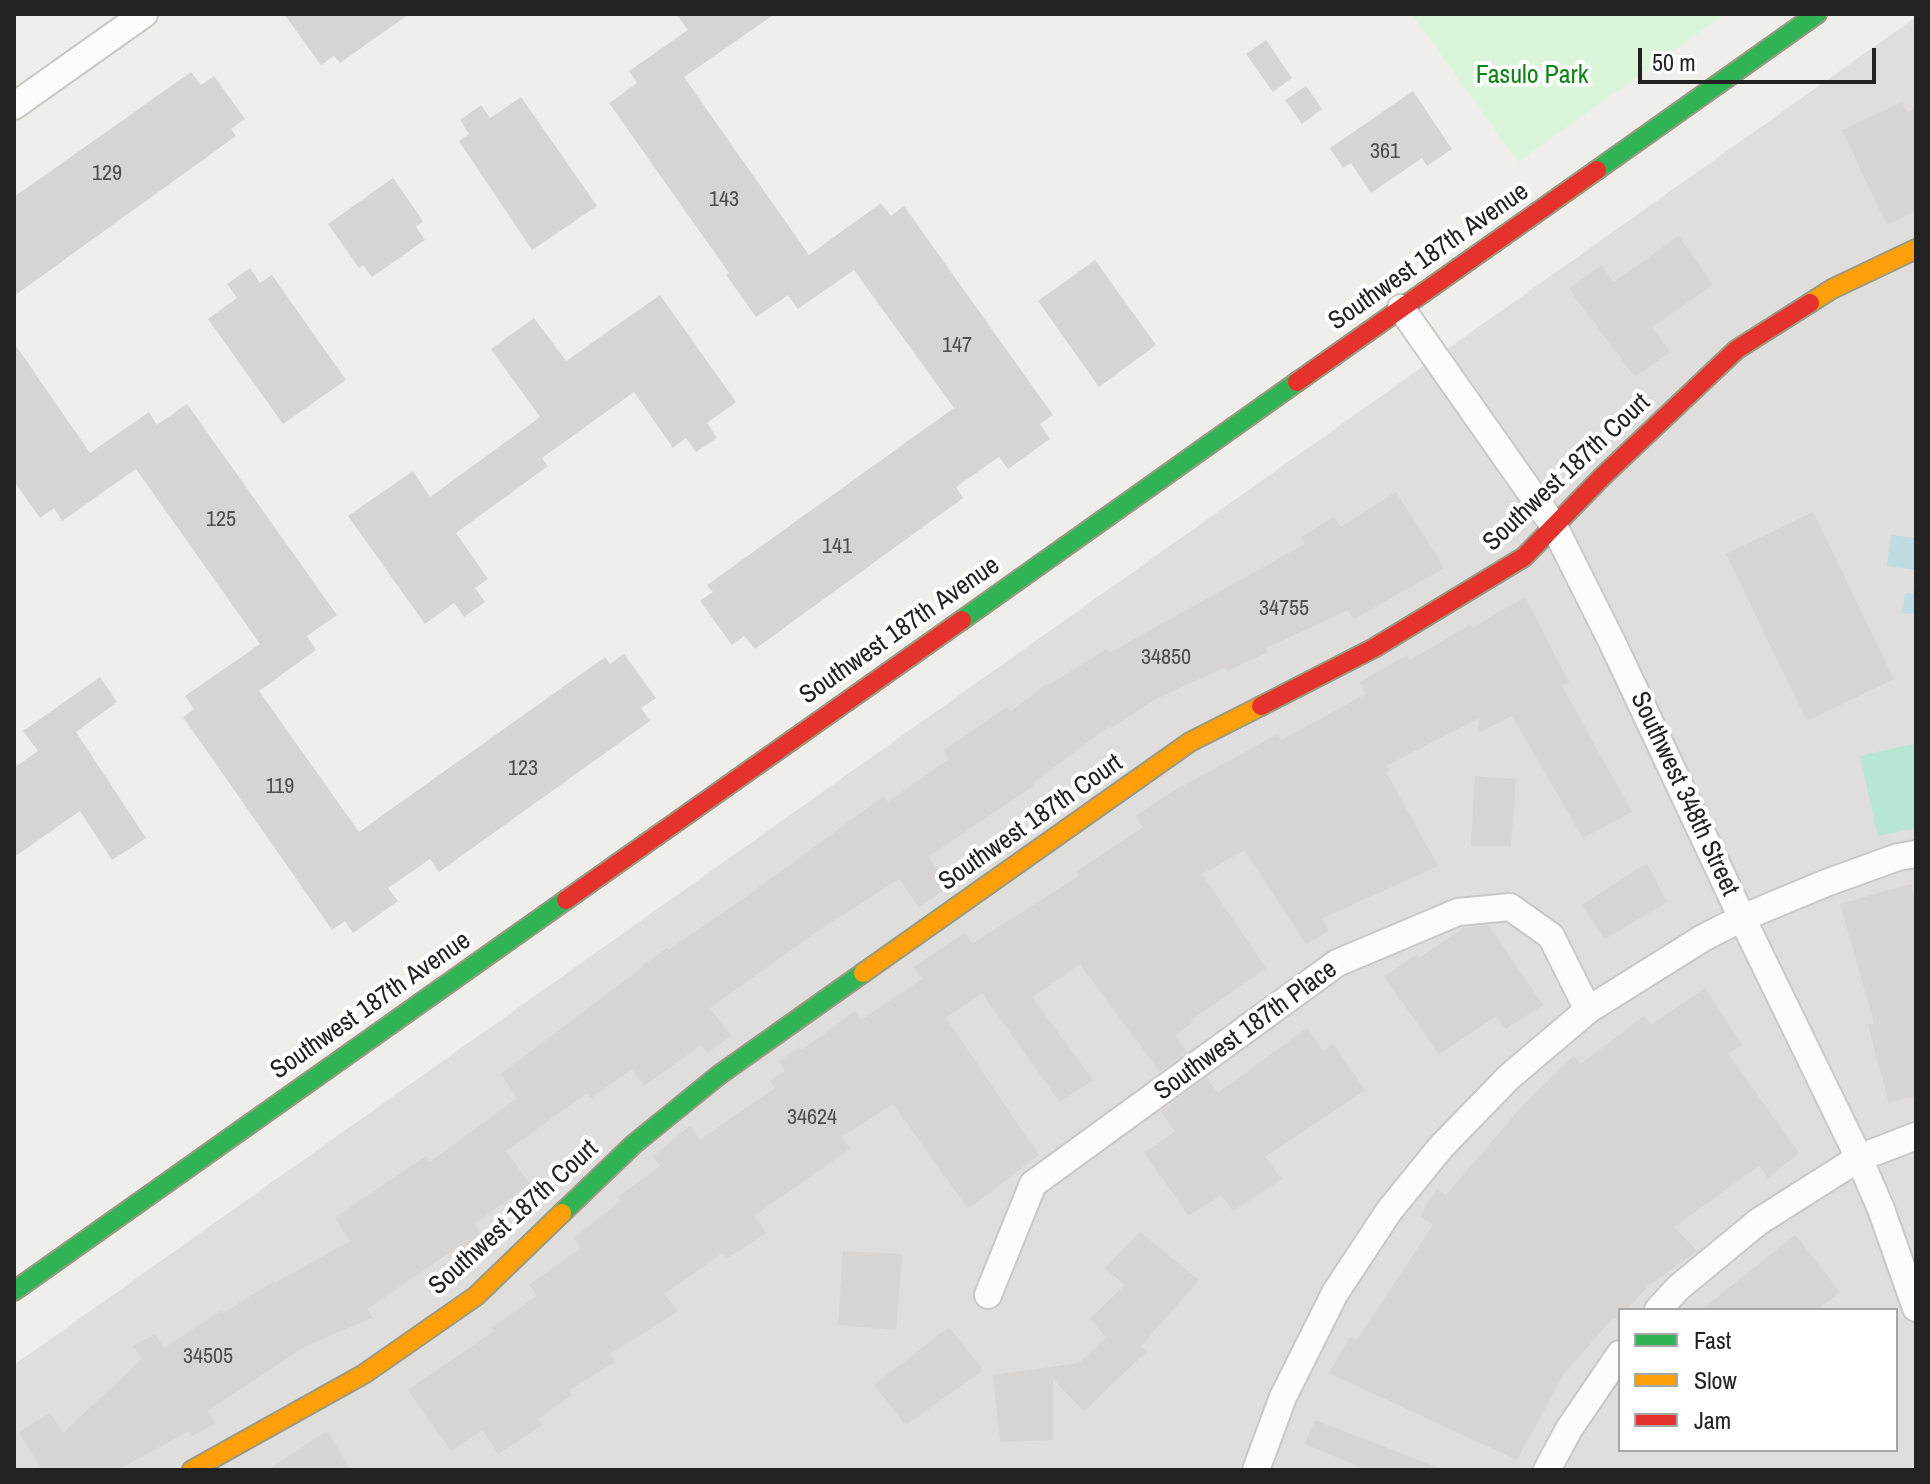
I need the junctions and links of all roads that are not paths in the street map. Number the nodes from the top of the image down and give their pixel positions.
1 (144, 14) edge
2 (1817, 14) edge
3 (14, 106) edge
4 (1916, 249) edge
5 (1401, 308) junction
6 (1554, 526) junction
7 (1916, 854) edge
8 (1742, 918) junction
9 (1588, 1010) junction
10 (1916, 1136) edge
11 (1859, 1158) junction
12 (14, 1291) edge
13 (988, 1295) dead end
14 (1660, 1308) edge
15 (1916, 1308) edge
16 (1618, 1357) edge
17 (192, 1470) edge
18 (1256, 1470) edge
19 (1547, 1470) edge

1 - 3 street
2 - 5 street, Southwest 187th Avenue
4 - 6 street, Southwest 187th Court
5 - 6 street, Southwest 348th Street
5 - 12 street, Southwest 187th Avenue
6 - 8 street, Southwest 348th Street
6 - 17 street, Southwest 187th Court
7 - 8 street
8 - 9 street
8 - 11 street, Southwest 348th Street
9 - 13 street, Southwest 187th Place
9 - 18 street
10 - 11 street
11 - 14 street
11 - 15 street, Southwest 348th Street
16 - 19 street

